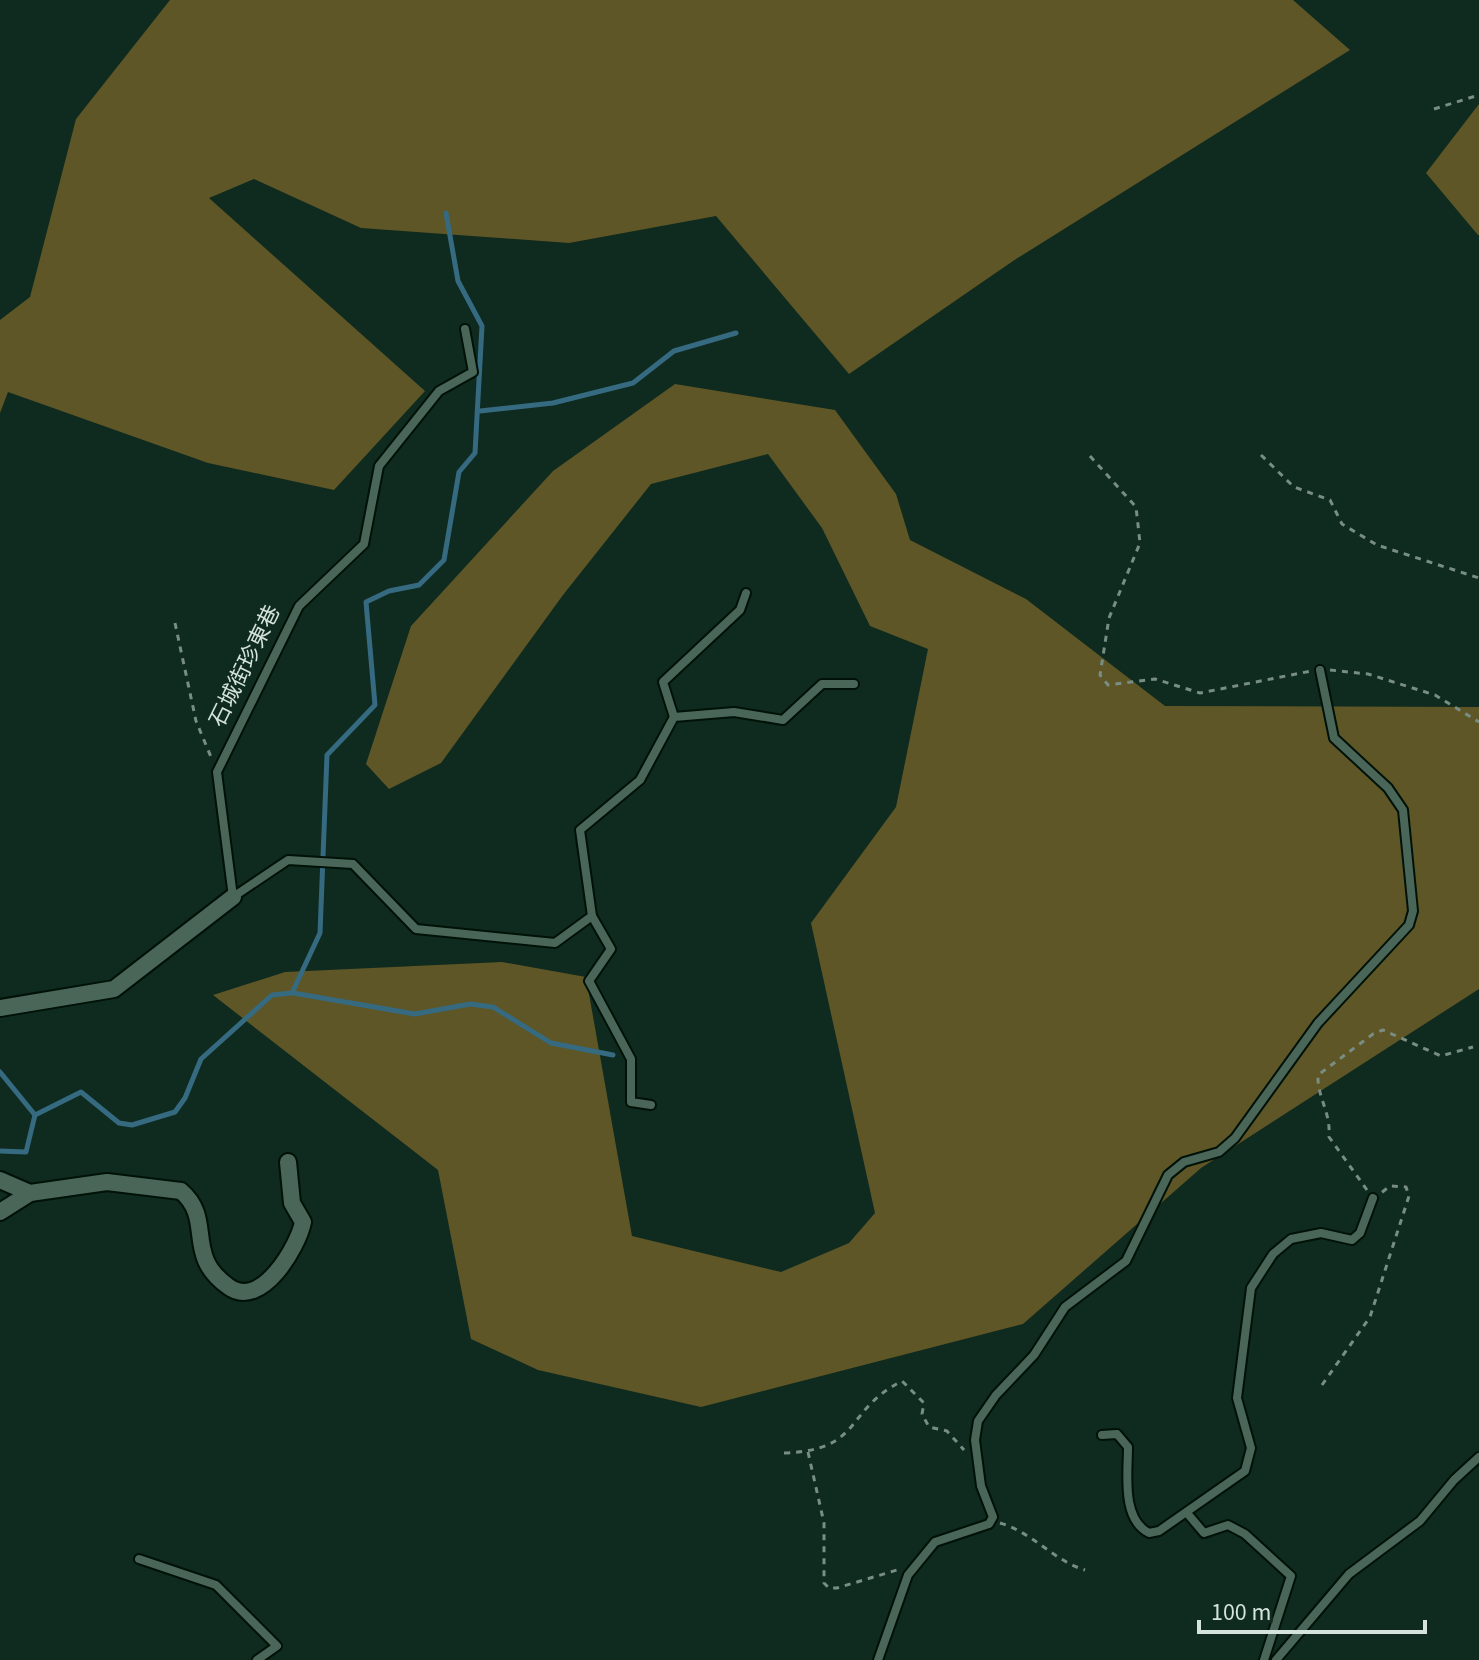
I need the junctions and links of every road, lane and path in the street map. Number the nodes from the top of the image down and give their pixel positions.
1 (1479, 95) edge
2 (1434, 109) dead end
3 (465, 329) dead end
4 (1261, 455) dead end
5 (1090, 456) dead end
6 (1479, 578) edge
7 (746, 593) dead end
8 (175, 623) dead end
9 (1320, 670) junction
10 (854, 684) dead end
11 (674, 717) junction
12 (1479, 722) edge
13 (217, 772) junction
14 (233, 897) junction
15 (592, 916) junction
16 (0, 1008) edge
17 (1473, 1047) dead end
18 (651, 1105) dead end
19 (288, 1162) dead end
20 (0, 1180) edge
21 (30, 1193) junction
22 (1373, 1198) junction
23 (0, 1212) edge
24 (1322, 1385) dead end
25 (1102, 1435) dead end
26 (808, 1452) junction
27 (784, 1453) dead end
28 (1479, 1457) edge
29 (969, 1462) dead end
30 (1187, 1513) junction
31 (993, 1521) dead end
32 (139, 1559) dead end
33 (1085, 1570) dead end
34 (908, 1575) junction
35 (257, 1660) edge
36 (878, 1660) edge
37 (1264, 1660) edge
38 (1276, 1660) edge

1 - 2 path
3 - 13 lane, 石城街珍東巷
4 - 6 path
5 - 9 path
7 - 11 lane
8 - 13 path
9 - 12 path
9 - 34 lane
10 - 11 lane
11 - 15 lane
13 - 14 lane
14 - 15 lane
14 - 16 street
15 - 18 lane
17 - 22 path
19 - 21 street
20 - 21 street
21 - 23 street
22 - 24 path
22 - 30 lane
25 - 30 lane
26 - 27 path
26 - 29 path
26 - 34 path
28 - 38 lane
30 - 37 lane
31 - 33 path
32 - 35 lane
34 - 36 lane

